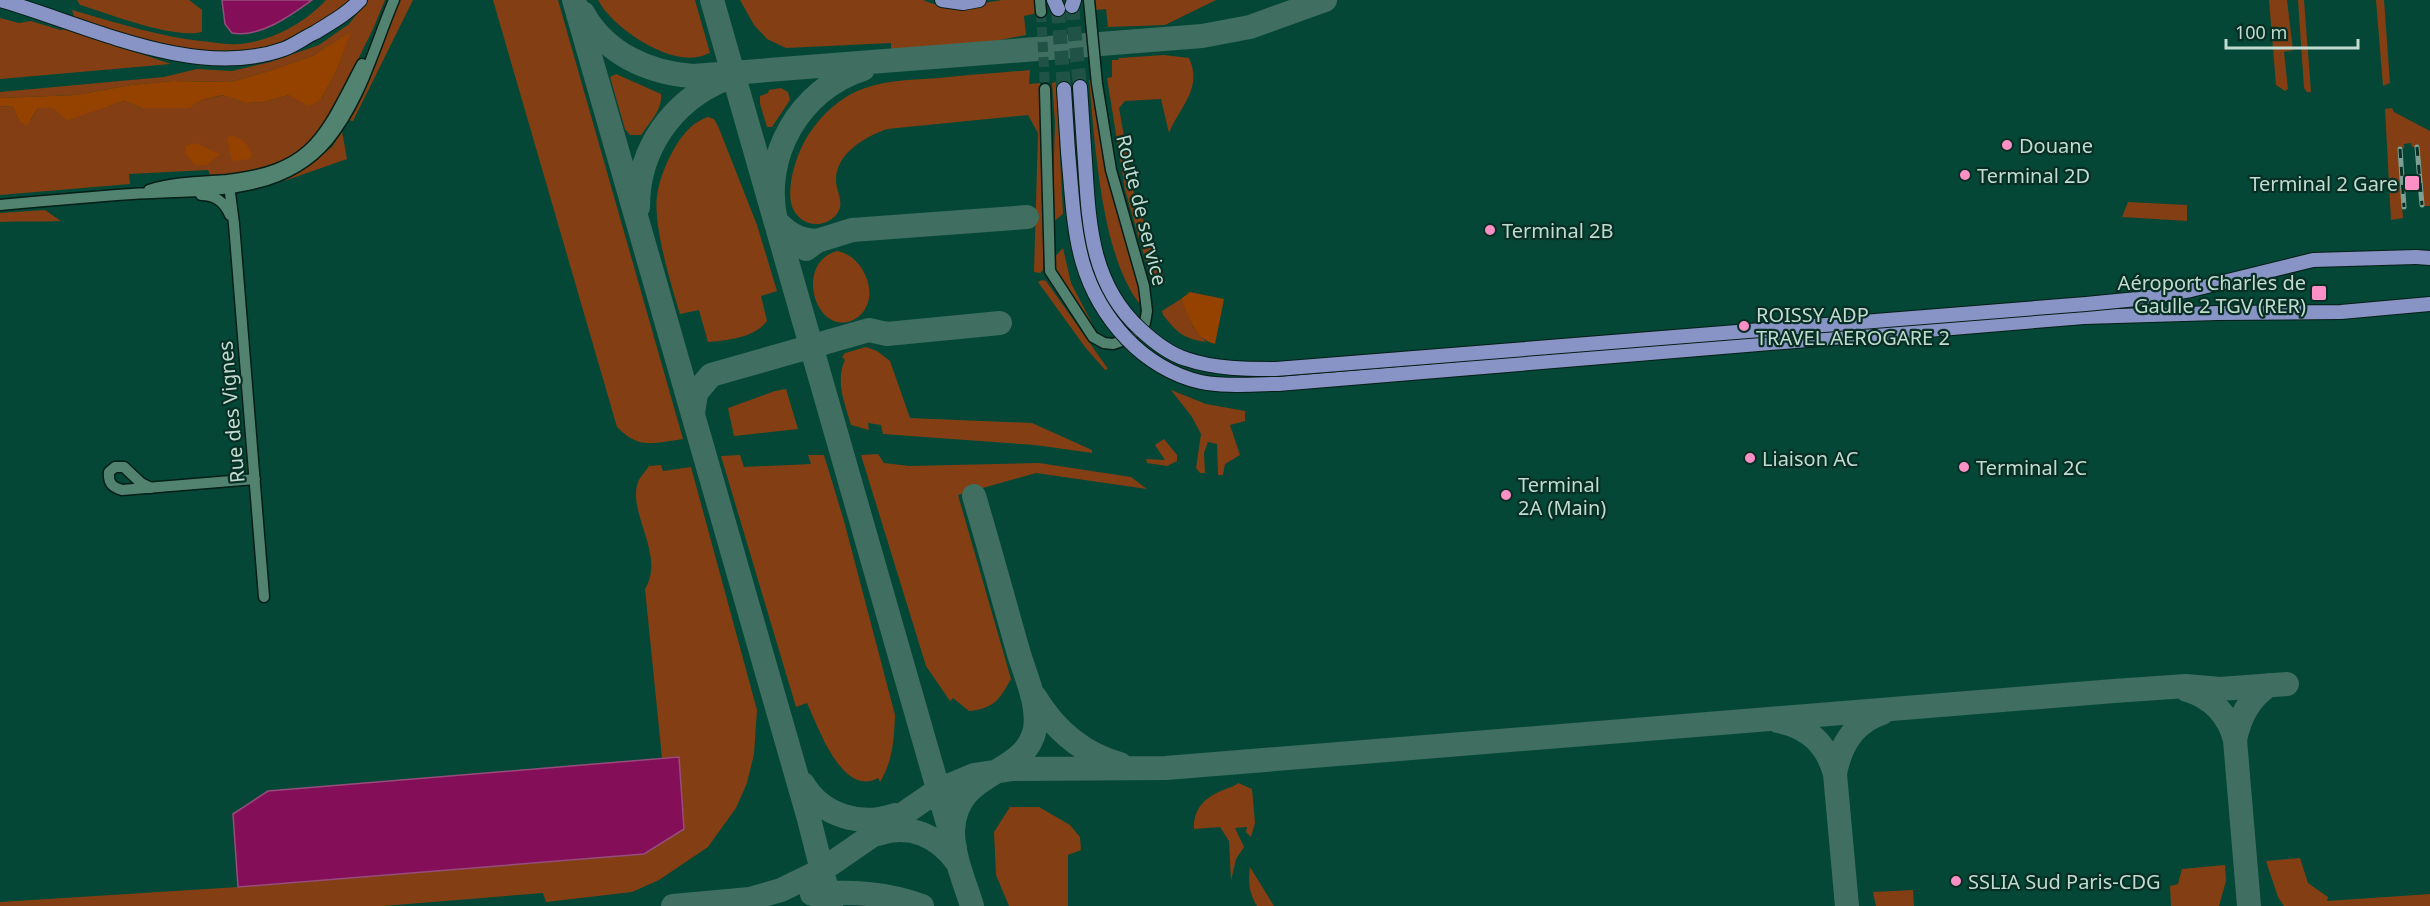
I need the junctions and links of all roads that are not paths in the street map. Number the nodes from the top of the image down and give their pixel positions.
1 (0, 0) edge
2 (360, 0) edge
3 (394, 0) edge
4 (979, 0) edge
5 (1040, 0) edge
6 (1089, 0) edge
7 (942, 1) edge
8 (1041, 12) tunnel mouth
9 (384, 24) junction
10 (1080, 87) tunnel mouth
11 (1045, 89) tunnel mouth
12 (1064, 90) tunnel mouth
13 (229, 185) junction
14 (246, 186) junction
15 (167, 193) junction
16 (135, 194) junction
17 (0, 205) edge
18 (236, 206) junction
19 (234, 224) junction
20 (2430, 258) edge
21 (2430, 304) edge
22 (255, 479) junction
23 (151, 488) dead end
24 (264, 597) dead end

1 - 2 main road
3 - 9 street
4 - 7 main road
5 - 8 street
6 - 11 street, Route de service
9 - 13 street
9 - 14 street
10 - 20 main road, bridge
12 - 21 main road, bridge
13 - 14 street
13 - 15 street
13 - 16 street
13 - 18 street, Rue des Vignes
13 - 19 street, Rue des Vignes
14 - 18 street, Rue des Vignes
15 - 16 street
15 - 19 street, Rue des Vignes
16 - 17 street
18 - 19 street, Rue des Vignes
19 - 22 street, Rue des Vignes
22 - 23 street
22 - 24 street, Rue des Vignes

